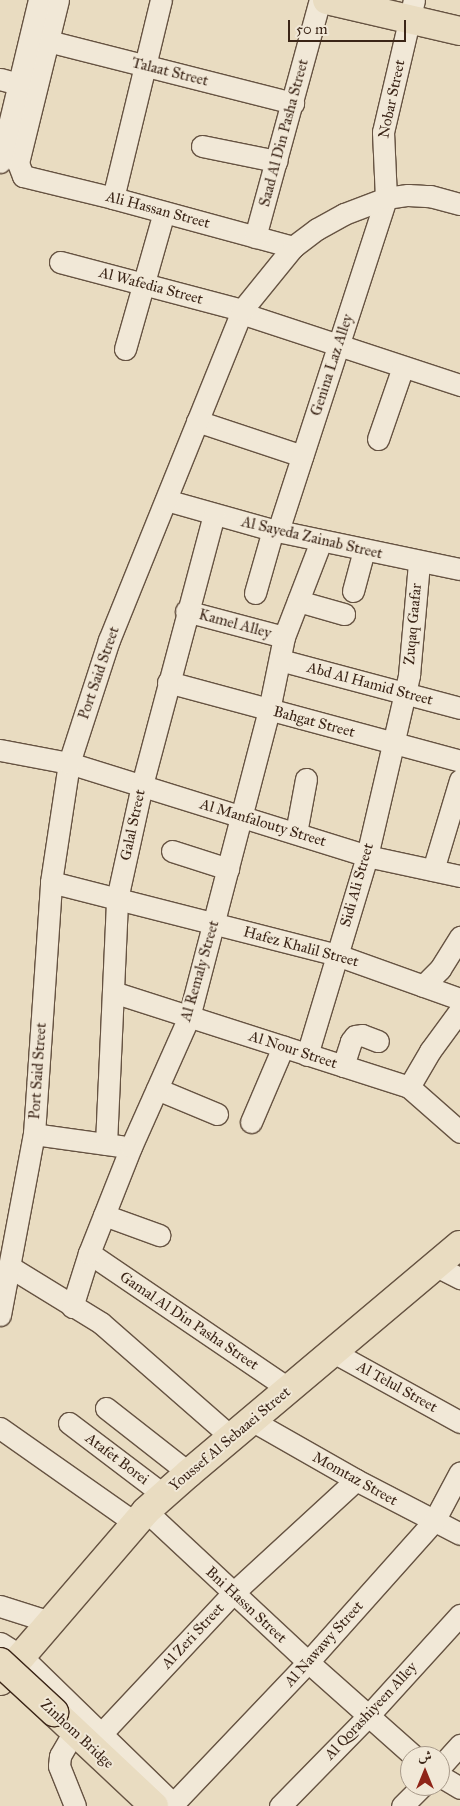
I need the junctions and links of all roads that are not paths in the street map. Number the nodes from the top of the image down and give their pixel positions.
1 (39, 0) edge
2 (58, 0) edge
3 (161, 0) edge
4 (320, 0) edge
5 (327, 0) edge
6 (412, 10) edge
7 (460, 31) edge
8 (48, 41) junction
9 (146, 66) junction
10 (9, 82) edge
11 (293, 102) junction
12 (202, 146) dead end
13 (276, 161) junction
14 (0, 162) edge
15 (114, 198) junction
16 (386, 198) junction
17 (460, 204) edge
18 (164, 212) junction
19 (255, 237) junction
20 (293, 247) junction
21 (60, 262) dead end
22 (144, 284) junction
23 (241, 312) junction
24 (338, 346) junction
25 (125, 349) dead end
26 (403, 367) junction
27 (460, 385) edge
28 (198, 420) junction
29 (378, 439) dead end
30 (302, 456) junction
31 (166, 500) junction
32 (214, 514) junction
33 (276, 531) junction
34 (321, 541) junction
35 (364, 550) junction
36 (419, 562) junction
37 (460, 569) edge
38 (353, 591) dead end
39 (254, 593) dead end
40 (298, 601) junction
41 (186, 611) junction
42 (344, 614) dead end
43 (284, 637) junction
44 (280, 660) junction
45 (168, 682) junction
46 (404, 693) junction
47 (460, 708) edge
48 (269, 710) junction
49 (392, 743) junction
50 (0, 750) edge
51 (460, 761) edge
52 (69, 763) junction
53 (306, 779) dead end
54 (460, 780) edge
55 (142, 785) junction
56 (241, 816) junction
57 (296, 833) junction
58 (172, 852) dead end
59 (367, 856) junction
60 (228, 869) junction
61 (433, 870) junction
62 (460, 876) edge
63 (51, 882) junction
64 (117, 899) junction
65 (214, 924) junction
66 (460, 937) edge
67 (337, 955) junction
68 (423, 986) junction
69 (113, 992) junction
70 (460, 999) edge
71 (460, 1010) edge
72 (189, 1017) junction
73 (378, 1041) dead end
74 (283, 1047) junction
75 (307, 1055) junction
76 (343, 1066) junction
77 (409, 1087) junction
78 (157, 1089) junction
79 (217, 1114) dead end
80 (251, 1122) dead end
81 (460, 1132) edge
82 (34, 1134) junction
83 (106, 1144) junction
84 (131, 1147) junction
85 (104, 1215) junction
86 (158, 1235) dead end
87 (460, 1245) edge
88 (88, 1253) junction
89 (10, 1266) junction
90 (436, 1266) junction
91 (460, 1278) edge
92 (72, 1307) junction
93 (0, 1315) edge
94 (333, 1352) junction
95 (289, 1389) junction
96 (106, 1408) dead end
97 (460, 1422) edge
98 (69, 1424) dead end
99 (0, 1428) edge
100 (241, 1429) junction
101 (460, 1472) edge
102 (189, 1473) junction
103 (356, 1480) junction
104 (148, 1510) junction
105 (434, 1521) junction
106 (460, 1534) edge
107 (234, 1593) junction
108 (0, 1606) edge
109 (460, 1615) edge
110 (50, 1622) junction
111 (7, 1653) edge
112 (308, 1662) junction
113 (0, 1681) edge
114 (368, 1716) junction
115 (100, 1734) junction
116 (68, 1742) junction
117 (460, 1745) edge
118 (402, 1746) edge
119 (450, 1756) edge
120 (412, 1796) edge
121 (167, 1805) edge
122 (75, 1806) edge
123 (136, 1806) edge
124 (280, 1806) edge
125 (402, 1806) edge

1 - 10 street
2 - 8 street
3 - 9 street
4 - 11 street, Saad Al Din Pasha Street
5 - 6 main road
6 - 7 main road
6 - 16 street, Nobar Street
8 - 9 street, Talaat Street
8 - 15 street, Ali Hassan Street
9 - 11 street, Talaat Street
9 - 15 street
10 - 14 street
11 - 13 street, Saad Al Din Pasha Street
12 - 13 street
13 - 19 street, Saad Al Din Pasha Street
15 - 18 street, Ali Hassan Street
16 - 17 street, Port Said Street
16 - 20 street, Port Said Street
16 - 24 street, Genina Laz Alley
18 - 19 street, Ali Hassan Street
18 - 22 street
19 - 20 street, Ali Hassan Street
20 - 23 street, Port Said Street
21 - 22 street, Al Wafedia Street
22 - 23 street, Al Wafedia Street
22 - 25 street
23 - 24 street, Al Wafedia Street
23 - 28 street, Port Said Street
24 - 26 street, Al Wafedia Street
24 - 30 street, Genina Laz Alley
26 - 27 street, Al Wafedia Street
26 - 29 street
28 - 30 street
28 - 31 street, Port Said Street
30 - 33 street, Genina Laz Alley
31 - 32 street, Al Sayeda Zainab Street
31 - 52 street, Port Said Street
32 - 33 street, Al Sayeda Zainab Street
32 - 41 street, Galal Street
33 - 34 street, Al Sayeda Zainab Street
33 - 39 street, Genina Laz Alley
34 - 35 street, Al Sayeda Zainab Street
34 - 40 street, Al Remaly Street
35 - 36 street, Al Sayeda Zainab Street
35 - 38 street
36 - 37 street, Al Sayeda Zainab Street
36 - 46 street, Zuqaq Gaafar
40 - 42 street
40 - 43 street, Al Remaly Street
41 - 43 street, Kamel Alley
41 - 45 street, Galal Street
43 - 44 street, Al Remaly Street
44 - 46 street, Abd Al Hamid Street
44 - 48 street, Al Remaly Street
45 - 48 street, Bahgat Street
45 - 55 street, Galal Street
46 - 47 street, Abd Al Hamid Street
46 - 49 street, Zuqaq Gaafar
48 - 49 street, Bahgat Street
48 - 56 street, Al Remaly Street
49 - 51 street, Bahgat Street
49 - 59 street, Sidi Ali Street
50 - 52 street, Al Manfalouty Street
52 - 55 street, Al Manfalouty Street
52 - 63 street, Port Said Street
53 - 57 street
54 - 61 street
55 - 56 street, Al Manfalouty Street
55 - 64 street, Galal Street
56 - 57 street, Al Manfalouty Street
56 - 60 street, Al Remaly Street
57 - 59 street, Al Manfalouty Street
58 - 60 street
59 - 61 street, Al Manfalouty Street
59 - 67 street, Sidi Ali Street
60 - 65 street, Al Remaly Street
61 - 62 street, Al Manfalouty Street
63 - 64 street, Hafez Khalil Street
63 - 82 street, Port Said Street
64 - 65 street, Hafez Khalil Street
64 - 69 street, Galal Street
65 - 67 street, Hafez Khalil Street
65 - 72 street, Al Remaly Street
66 - 68 street
67 - 68 street, Hafez Khalil Street
67 - 75 street, Sidi Ali Street
68 - 70 street, Hafez Khalil Street
69 - 72 street, Al Nour Street
69 - 83 street, Galal Street
71 - 77 street
72 - 74 street, Al Nour Street
72 - 78 street, Al Remaly Street
73 - 76 street
74 - 75 street, Al Nour Street
74 - 80 street
75 - 76 street, Al Nour Street
76 - 77 street, Al Nour Street
77 - 81 street, Al Nour Street
78 - 79 street
78 - 84 street, Al Remaly Street
82 - 83 street
82 - 89 street, Port Said Street
83 - 84 street
84 - 85 street, Al Remaly Street
85 - 86 street
85 - 88 street, Al Remaly Street
87 - 90 main road, Youssef Al Sebaaei Street
88 - 92 street, Al Remaly Street
88 - 95 street, Gamal Al Din Pasha Street
89 - 92 street, Momtaz Street
89 - 93 street, Port Said Street
90 - 91 street
90 - 94 main road, Youssef Al Sebaaei Street
92 - 100 street, Momtaz Street
94 - 95 main road, Youssef Al Sebaaei Street
94 - 97 street, Al Telul Street
95 - 100 main road, Youssef Al Sebaaei Street
96 - 102 street
98 - 104 street, Atafet Borei
99 - 104 street
100 - 102 main road, Youssef Al Sebaaei Street
100 - 103 street, Momtaz Street
101 - 105 street, Al Nawawy Street
102 - 104 main road, Youssef Al Sebaaei Street
103 - 105 street, Momtaz Street
103 - 107 street, Al Zeri Street
104 - 107 street, Bni Hassn Street
104 - 110 main road, Youssef Al Sebaaei Street
105 - 106 street, Momtaz Street
105 - 112 street, Al Nawawy Street
107 - 112 street, Bni Hassn Street
107 - 115 street, Al Zeri Street
108 - 110 street
109 - 114 street, Al Qorashiyeen Alley
110 - 111 main road, Youssef Al Sebaaei Street
111 - 113 main road, Youssef Al Sebaaei Street
111 - 115 street
111 - 121 main road, Zinhom Bridge, bridge
112 - 114 street, Bni Hassn Street
112 - 121 street, Al Nawawy Street
113 - 116 street
114 - 118 street, Bni Hassn Street
114 - 124 street, Al Qorashiyeen Alley
115 - 121 street
116 - 122 street
116 - 123 street
117 - 119 street
120 - 125 street

